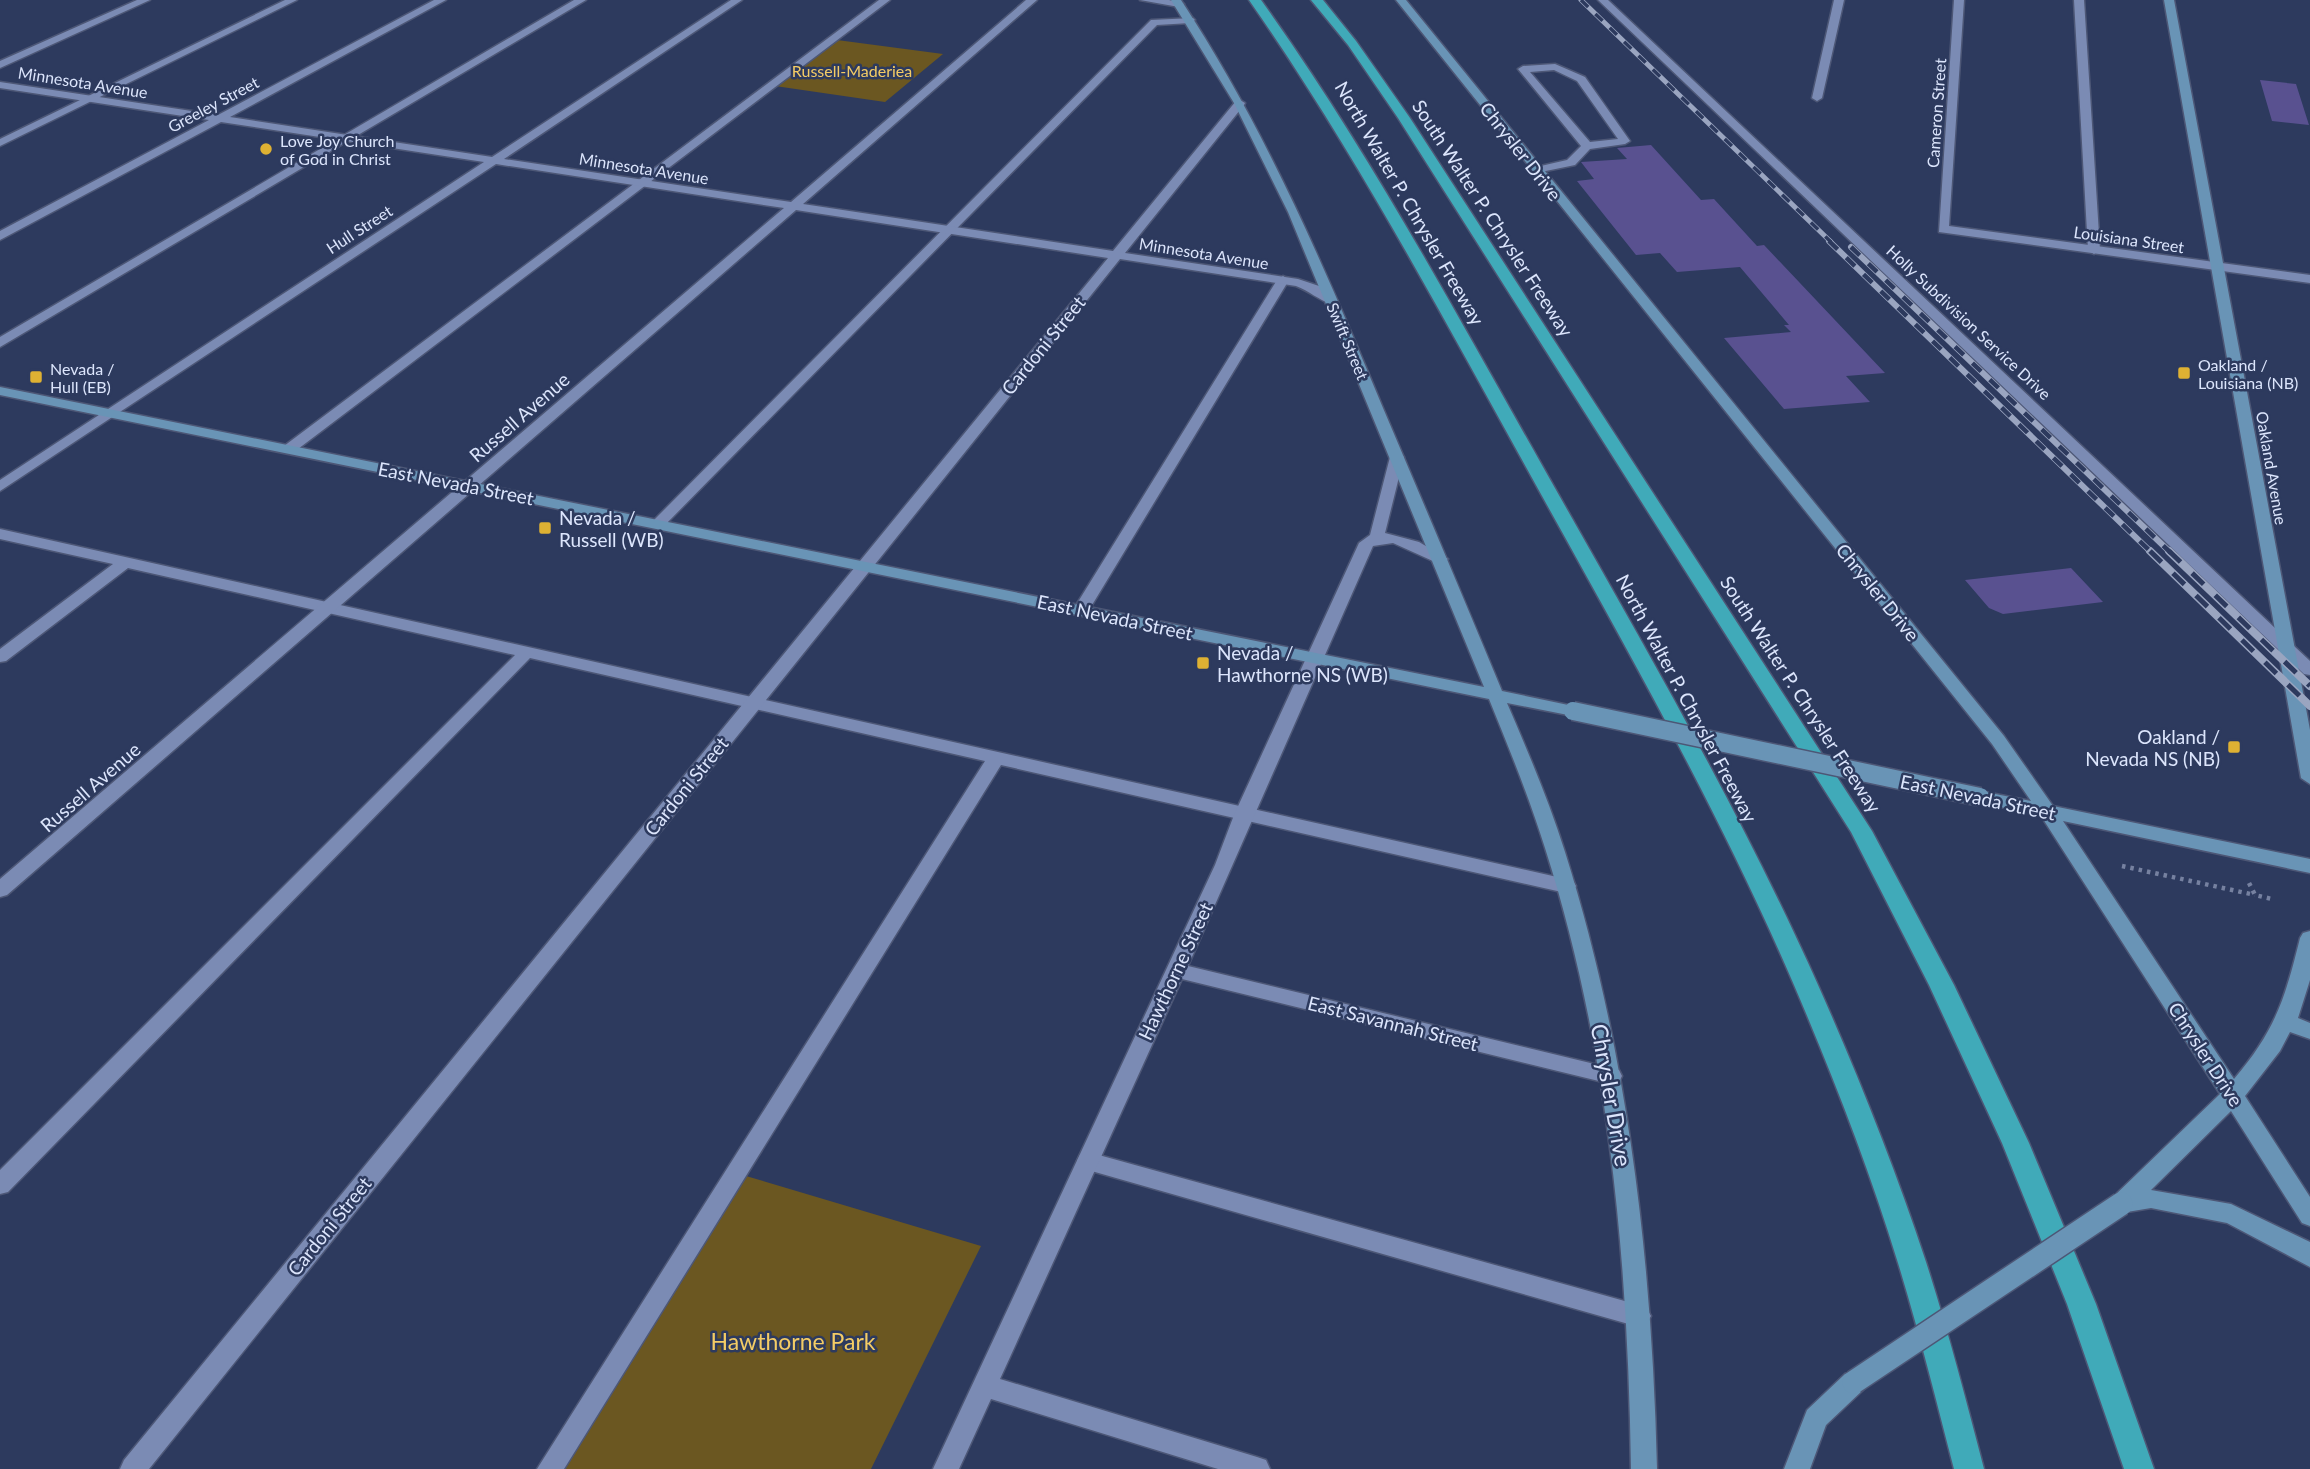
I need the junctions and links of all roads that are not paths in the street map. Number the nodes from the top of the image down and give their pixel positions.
1 (145, 0) edge
2 (292, 0) edge
3 (441, 0) edge
4 (581, 0) edge
5 (737, 0) edge
6 (885, 0) edge
7 (1032, 0) edge
8 (1145, 0) edge
9 (1255, 0) edge
10 (1401, 0) edge
11 (1603, 0) edge
12 (1839, 0) edge
13 (1959, 0) edge
14 (2079, 0) edge
15 (2169, 0) edge
16 (1177, 2) edge
17 (1323, 4) edge
18 (1189, 20) junction
19 (0, 65) edge
20 (0, 85) edge
21 (1817, 98) dead end
22 (90, 99) junction
23 (1240, 103) junction
24 (219, 119) junction
25 (346, 138) junction
26 (0, 143) edge
27 (1587, 146) junction
28 (493, 161) junction
29 (1536, 170) junction
30 (643, 184) junction
31 (793, 206) junction
32 (1943, 229) joint
33 (949, 230) junction
34 (0, 236) edge
35 (2094, 250) junction
36 (1116, 255) junction
37 (2217, 267) junction
38 (2310, 279) edge
39 (1283, 280) junction
40 (1322, 280) junction
41 (1331, 300) junction
42 (0, 343) edge
43 (0, 390) edge
44 (111, 413) junction
45 (289, 449) junction
46 (1397, 457) junction
47 (469, 485) junction
48 (0, 487) edge
49 (658, 524) junction
50 (0, 534) edge
51 (1374, 539) junction
52 (1440, 559) junction
53 (126, 562) junction
54 (864, 565) junction
55 (329, 606) junction
56 (1081, 610) junction
57 (2288, 651) junction
58 (528, 652) junction
59 (0, 657) edge
60 (1314, 657) junction
61 (2310, 670) edge
62 (1495, 695) junction
63 (754, 702) junction
64 (996, 758) junction
65 (2310, 778) edge
66 (2047, 811) junction
67 (1243, 815) junction
68 (2310, 866) edge
69 (1566, 886) junction
70 (0, 890) edge
71 (2310, 939) edge
72 (1175, 970) junction
73 (2286, 1022) junction
74 (2310, 1031) edge
75 (1611, 1076) junction
76 (2232, 1095) junction
77 (1088, 1161) junction
78 (0, 1185) edge
79 (2121, 1204) junction
80 (2310, 1216) edge
81 (2310, 1257) edge
82 (1639, 1316) junction
83 (984, 1386) junction
84 (133, 1469) edge
85 (550, 1469) edge
86 (946, 1469) edge
87 (1257, 1469) edge
88 (1644, 1469) edge
89 (1797, 1469) edge
90 (1969, 1469) edge
91 (2138, 1469) edge

1 - 19 street
2 - 22 street
3 - 24 street, Greeley Street
4 - 25 street
5 - 28 street, Hull Street
6 - 30 street
7 - 31 street, Russell Avenue
8 - 16 street
9 - 90 highway, North Walter P. Chrysler Freeway
10 - 29 main road, Chrysler Drive
11 - 57 street, Holly Subdivision Service Drive
12 - 21 street
13 - 32 street, Cameron Street
14 - 35 street
15 - 37 main road, Oakland Avenue
16 - 18 main road, Swift Street
17 - 91 highway, South Walter P. Chrysler Freeway
18 - 23 main road, Swift Street
18 - 33 street
20 - 22 street, Minnesota Avenue
22 - 24 street, Minnesota Avenue
22 - 26 street
23 - 36 street, Cardoni Street
23 - 40 main road, Swift Street
24 - 25 street, Minnesota Avenue
24 - 34 street, Greeley Street
25 - 28 street, Minnesota Avenue
25 - 42 street
27 - 27 street
27 - 29 street
28 - 30 street, Minnesota Avenue
28 - 44 street, Hull Street
29 - 66 main road, Chrysler Drive
30 - 31 street, Minnesota Avenue
30 - 45 street
31 - 33 street, Minnesota Avenue
31 - 47 street, Russell Avenue
32 - 35 street, Louisiana Street
33 - 36 street, Minnesota Avenue
33 - 49 street
35 - 37 street, Louisiana Street
36 - 39 street, Minnesota Avenue
36 - 54 street, Cardoni Street
37 - 38 street, Louisiana Street
37 - 57 main road, Oakland Avenue
39 - 40 street, Minnesota Avenue
39 - 41 street, Minnesota Avenue
39 - 56 street
40 - 41 main road, Swift Street
41 - 46 main road, Swift Street
43 - 44 main road, East Nevada Street
44 - 45 main road, East Nevada Street
44 - 48 street, Hull Street
45 - 47 main road, East Nevada Street
46 - 51 street, Hawthorne Street
46 - 52 main road, Swift Street
47 - 49 main road, East Nevada Street
47 - 55 street, Russell Avenue
49 - 54 main road, East Nevada Street
50 - 53 street
51 - 52 street
51 - 60 street, Hawthorne Street
52 - 62 main road, Swift Street
53 - 55 street
53 - 59 street
54 - 56 main road, East Nevada Street
54 - 63 street, Cardoni Street
55 - 58 street
55 - 70 street, Russell Avenue
56 - 60 main road, East Nevada Street
57 - 61 street, Holly Subdivision Service Drive
57 - 65 main road, Oakland Avenue
58 - 63 street
58 - 78 street
60 - 62 main road, East Nevada Street
60 - 67 street, Hawthorne Street
62 - 66 main road, East Nevada Street, bridge
62 - 69 main road, Chrysler Drive
63 - 64 street
63 - 84 street, Cardoni Street
64 - 67 street
64 - 85 street
66 - 68 main road, East Nevada Street
66 - 76 main road, Chrysler Drive
67 - 69 street
67 - 72 street, Hawthorne Street
69 - 75 main road, Chrysler Drive
71 - 73 main road
72 - 75 street, East Savannah Street
72 - 77 street, Hawthorne Street
73 - 74 main road
73 - 76 main road
75 - 82 main road, Chrysler Drive
76 - 79 main road
76 - 80 main road, Chrysler Drive
77 - 82 street
77 - 83 street, Hawthorne Street
79 - 81 main road
79 - 89 main road, bridge
82 - 88 main road, Chrysler Drive
83 - 86 street, Hawthorne Street
83 - 87 street

